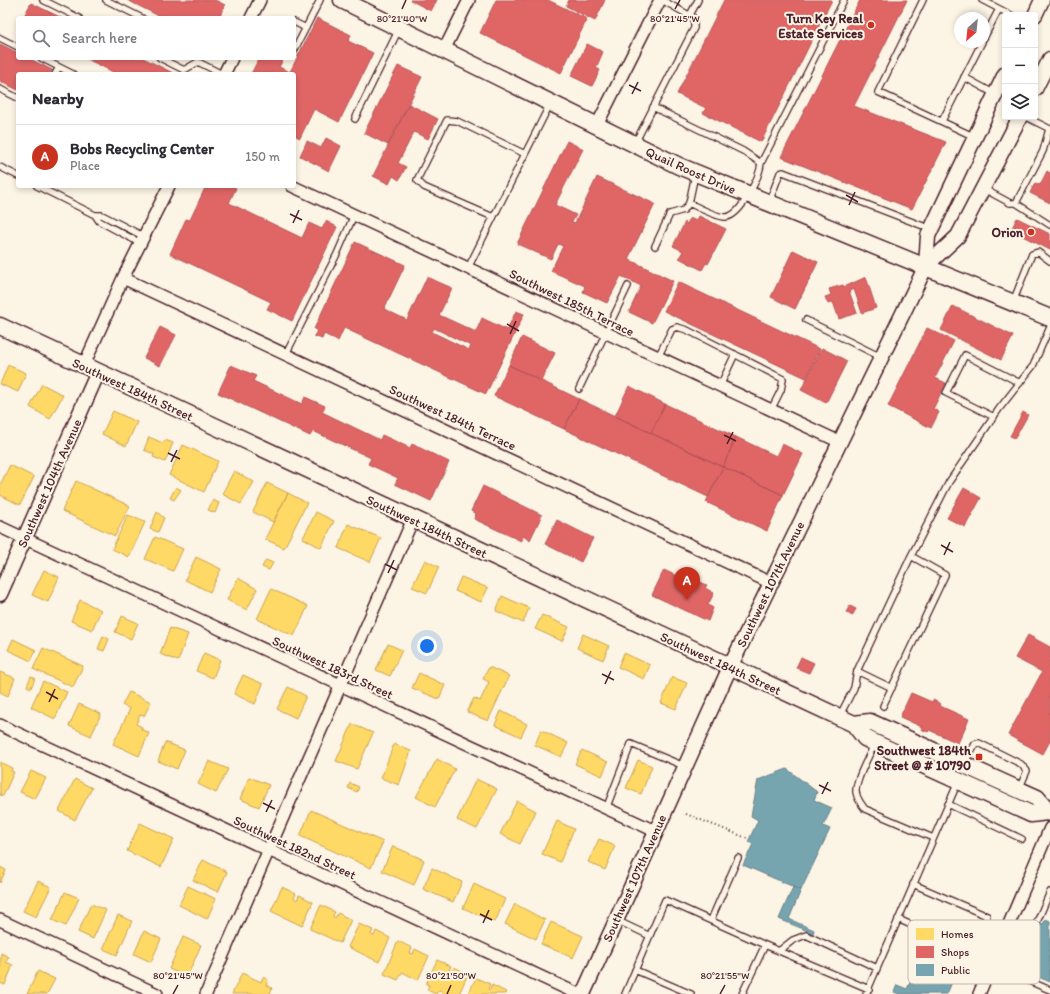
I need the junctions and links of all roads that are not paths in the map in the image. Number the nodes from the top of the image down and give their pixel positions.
1 (43, 0) edge
2 (106, 0) edge
3 (320, 0) edge
4 (342, 0) edge
5 (469, 0) edge
6 (661, 0) edge
7 (698, 0) edge
8 (844, 0) edge
9 (924, 0) edge
10 (982, 0) edge
11 (1042, 0) edge
12 (258, 1) edge
13 (999, 9) junction
14 (1005, 12) edge
15 (1036, 12) edge
16 (690, 15) junction
17 (76, 16) edge
18 (138, 16) edge
19 (252, 16) edge
20 (296, 23) edge
21 (990, 26) edge
22 (306, 28) junction
23 (400, 28) junction
24 (0, 38) edge
25 (16, 46) edge
26 (296, 47) edge
27 (979, 48) edge
28 (444, 50) junction
29 (45, 60) edge
30 (164, 60) edge
31 (198, 60) edge
32 (231, 60) edge
33 (1050, 60) edge
34 (59, 67) junction
35 (56, 72) edge
36 (69, 72) edge
37 (219, 72) edge
38 (224, 72) edge
39 (964, 77) junction
40 (1003, 84) edge
41 (1038, 84) edge
42 (0, 89) edge
43 (16, 97) edge
44 (1000, 97) edge
45 (551, 102) junction
46 (653, 108) junction
47 (355, 119) dead end
48 (1018, 120) edge
49 (1032, 120) edge
50 (942, 121) junction
51 (597, 125) junction
52 (1049, 129) edge
53 (976, 137) junction
54 (635, 143) junction
55 (525, 154) junction
56 (761, 163) junction
57 (0, 167) edge
58 (696, 173) junction
59 (16, 175) edge
60 (42, 188) edge
61 (168, 188) edge
62 (296, 188) edge
63 (983, 189) junction
64 (749, 195) junction
65 (689, 203) junction
66 (769, 203) junction
67 (1016, 203) junction
68 (354, 215) junction
69 (493, 217) junction
70 (1050, 225) edge
71 (931, 230) junction
72 (142, 239) junction
73 (655, 246) dead end
74 (1050, 260) edge
75 (926, 266) junction
76 (468, 268) junction
77 (123, 278) junction
78 (628, 286) dead end
79 (1013, 302) junction
80 (1050, 318) edge
81 (806, 320) dead end
82 (0, 326) edge
83 (1050, 327) edge
84 (606, 334) junction
85 (286, 354) junction
86 (735, 354) junction
87 (881, 357) junction
88 (658, 358) junction
89 (84, 365) junction
90 (98, 372) junction
91 (1020, 383) junction
92 (720, 387) junction
93 (579, 389) dead end
94 (771, 410) junction
95 (994, 417) junction
96 (840, 442) junction
97 (413, 519) junction
98 (0, 527) edge
99 (24, 538) junction
100 (911, 556) junction
101 (771, 583) junction
102 (0, 594) edge
103 (730, 667) junction
104 (857, 671) junction
105 (341, 686) junction
106 (892, 688) junction
107 (883, 706) dead end
108 (839, 717) junction
109 (854, 724) junction
110 (0, 725) edge
111 (875, 743) junction
112 (964, 764) junction
113 (685, 766) junction
114 (959, 781) junction
115 (1018, 789) junction
116 (948, 804) junction
117 (606, 809) junction
118 (1049, 810) edge
119 (1050, 828) edge
120 (655, 831) junction
121 (934, 838) junction
122 (1022, 839) dead end
123 (268, 851) junction
124 (738, 858) dead end
125 (913, 884) junction
126 (1050, 892) edge
127 (898, 919) junction
128 (0, 920) edge
129 (616, 920) junction
130 (710, 920) junction
131 (985, 920) edge
132 (1011, 920) edge
133 (1038, 920) edge
134 (908, 924) edge
135 (650, 936) junction
136 (765, 945) junction
137 (779, 951) junction
138 (877, 968) junction
139 (635, 970) junction
140 (983, 984) edge
141 (1036, 984) edge
142 (1050, 990) edge
143 (868, 991) edge
144 (157, 994) edge
145 (206, 994) edge
146 (578, 994) edge
147 (583, 994) edge
148 (625, 994) edge
149 (691, 994) edge
150 (742, 994) edge
151 (979, 994) edge

1 - 17 lane
2 - 18 lane
3 - 22 lane
4 - 23 main road, Quail Roost Drive
5 - 28 street
6 - 16 lane
6 - 51 street
7 - 16 lane
8 - 56 lane
9 - 50 lane
10 - 13 lane
11 - 15 street
12 - 19 street
13 - 14 lane
13 - 21 lane
16 - 46 lane
20 - 22 lane
22 - 26 lane
23 - 28 main road, Quail Roost Drive
23 - 47 lane
24 - 25 lane
27 - 39 lane
28 - 45 main road, Quail Roost Drive
29 - 34 lane
30 - 31 lane
31 - 37 lane
32 - 38 street
33 - 41 street
34 - 35 lane
34 - 36 lane
39 - 44 lane
39 - 50 lane
40 - 44 street, Southwest 107th Avenue
42 - 43 lane
44 - 53 street, Southwest 107th Avenue
45 - 51 main road, Quail Roost Drive
45 - 55 lane
46 - 54 lane
46 - 56 lane
48 - 63 street, Southwest 107th Avenue
49 - 52 lane
50 - 53 lane
51 - 54 main road, Quail Roost Drive
52 - 67 lane
53 - 71 street, Southwest 107th Avenue
54 - 58 main road, Quail Roost Drive
55 - 69 lane
55 - 69 lane
56 - 64 lane
57 - 59 lane
58 - 64 main road, Quail Roost Drive
58 - 65 lane
60 - 72 lane
61 - 72 street
62 - 68 street, Southwest 185th Terrace
63 - 67 lane
63 - 75 street, Southwest 107th Avenue
64 - 65 lane
64 - 66 main road, Quail Roost Drive
65 - 73 lane
66 - 71 lane
66 - 75 main road, Quail Roost Drive
67 - 70 lane
68 - 76 street, Southwest 185th Terrace
68 - 85 lane
69 - 76 lane
71 - 75 street, Southwest 107th Avenue
72 - 77 street
74 - 79 lane
75 - 79 main road, Quail Roost Drive
75 - 87 street, Southwest 107th Avenue
76 - 84 street, Southwest 185th Terrace
77 - 85 street, Southwest 184th Terrace
77 - 89 street
78 - 84 lane
79 - 80 main road, Quail Roost Drive
81 - 87 lane
82 - 89 main road, Southwest 184th Street
83 - 91 lane
84 - 88 street, Southwest 185th Terrace
84 - 93 lane
85 - 101 street, Southwest 184th Terrace
86 - 88 lane
86 - 92 lane
86 - 94 lane
87 - 96 street, Southwest 107th Avenue
88 - 92 street, Southwest 185th Terrace
89 - 90 main road, Southwest 184th Street
90 - 97 main road, Southwest 184th Street
90 - 99 street, Southwest 104th Avenue
91 - 95 lane
91 - 95 lane
92 - 94 street, Southwest 185th Terrace
94 - 96 street, Southwest 185th Terrace
95 - 100 lane
96 - 101 street, Southwest 107th Avenue
97 - 103 main road, Southwest 184th Street
97 - 105 street
98 - 99 street, Southwest 183rd Street
99 - 102 street, Southwest 104th Avenue
99 - 105 street, Southwest 183rd Street
100 - 104 lane
100 - 106 lane
101 - 103 street, Southwest 107th Avenue
103 - 108 main road, Southwest 184th Street
103 - 113 street, Southwest 107th Avenue
104 - 106 lane
104 - 108 lane
105 - 117 street, Southwest 183rd Street
105 - 123 street
106 - 107 lane
108 - 109 main road, Southwest 184th Street
109 - 111 main road, Southwest 184th Street
109 - 112 main road, Southwest 184th Street
110 - 123 street, Southwest 182nd Street
111 - 114 main road, Southwest 184th Street
111 - 121 lane
112 - 115 main road, Southwest 184th Street
112 - 115 lane
113 - 117 lane
113 - 120 street, Southwest 107th Avenue
114 - 116 lane
114 - 118 main road, Southwest 184th Street
115 - 118 main road, Southwest 184th Street
116 - 121 lane
116 - 122 lane
117 - 120 street, Southwest 183rd Street
119 - 132 street
120 - 129 street, Southwest 107th Avenue
121 - 125 lane
123 - 145 street
123 - 146 street, Southwest 182nd Street
124 - 130 lane
125 - 127 lane
125 - 131 lane
126 - 133 lane
127 - 134 lane
127 - 138 lane
128 - 144 street
129 - 135 lane
129 - 147 street, Southwest 107th Avenue
130 - 135 lane
130 - 136 lane
135 - 139 lane
136 - 137 lane
136 - 150 lane
137 - 138 lane
137 - 143 lane
138 - 143 lane
139 - 148 lane
139 - 149 lane
140 - 151 street
141 - 142 lane

